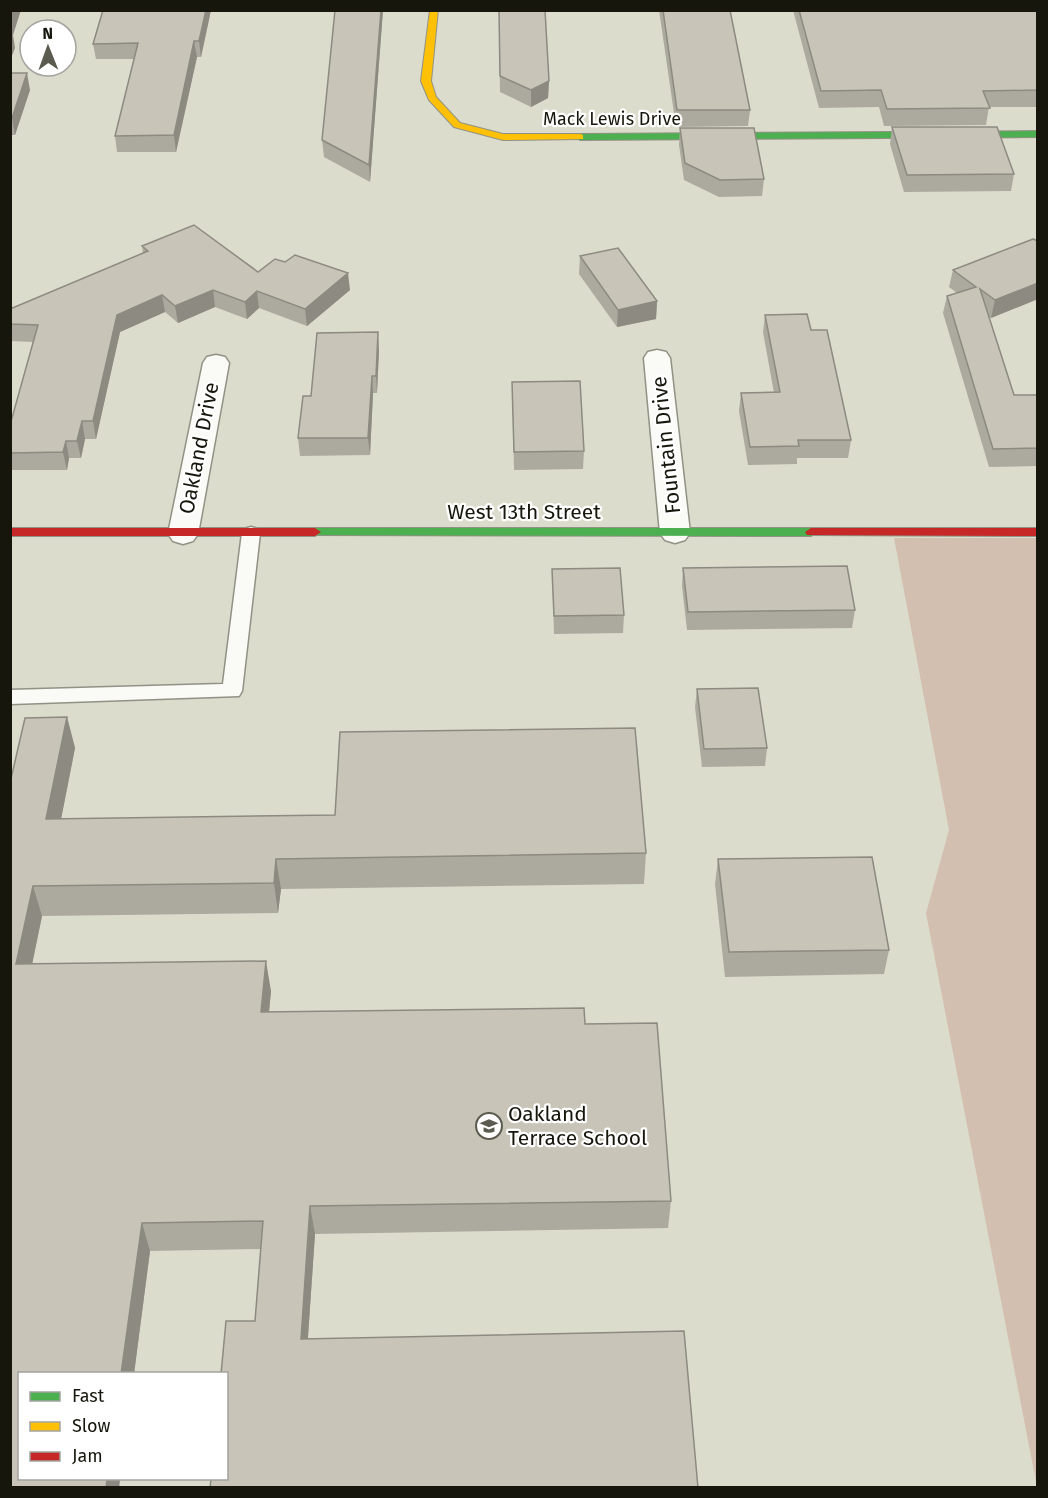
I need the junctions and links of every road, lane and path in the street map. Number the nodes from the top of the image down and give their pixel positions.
1 (434, 10) edge
2 (1038, 135) edge
3 (657, 358) dead end
4 (216, 363) dead end
5 (10, 532) edge
6 (1038, 532) edge
7 (251, 533) junction
8 (675, 533) junction
9 (183, 534) junction
10 (10, 697) edge

1 - 2 street, Mack Lewis Drive
3 - 8 street, Fountain Drive
4 - 9 street, Oakland Drive
5 - 9 street, West 13th Street
6 - 8 street, West 13th Street
7 - 8 street, West 13th Street
7 - 9 street, West 13th Street
7 - 10 lane

